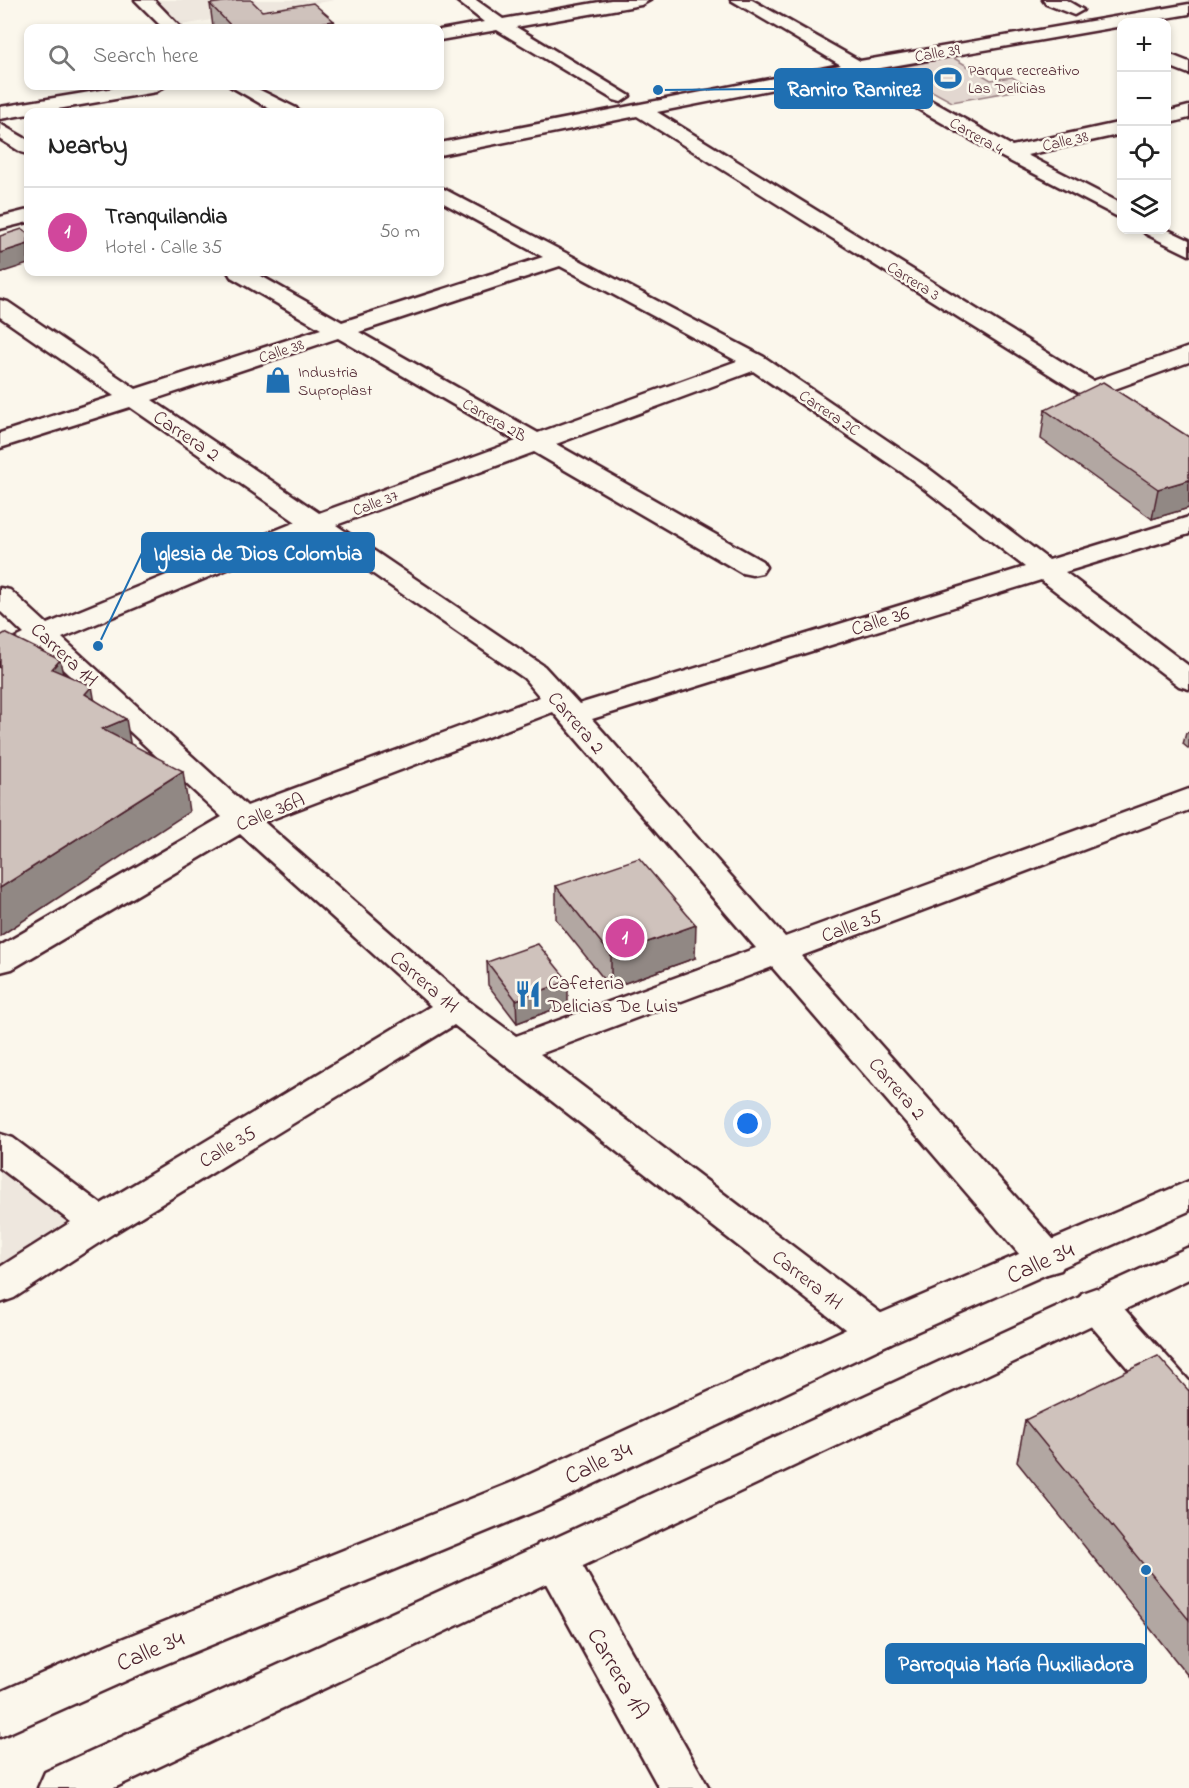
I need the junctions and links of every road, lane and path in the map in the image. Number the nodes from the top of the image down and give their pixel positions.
1 (144, 0) edge
2 (465, 0) edge
3 (641, 0) edge
4 (740, 0) edge
5 (1052, 0) edge
6 (1189, 9) edge
7 (1074, 10) junction
8 (1096, 15) junction
9 (168, 24) edge
10 (500, 25) junction
11 (1117, 32) edge
12 (444, 34) edge
13 (836, 54) junction
14 (1171, 60) edge
15 (857, 67) junction
16 (1189, 69) edge
17 (133, 90) edge
18 (246, 90) edge
19 (630, 103) junction
20 (29, 108) edge
21 (281, 108) edge
22 (24, 109) edge
23 (1189, 112) edge
24 (0, 113) edge
25 (1171, 117) edge
26 (1117, 129) edge
27 (0, 130) edge
28 (444, 130) edge
29 (24, 145) edge
30 (444, 148) edge
31 (1009, 153) junction
32 (444, 195) edge
33 (1117, 210) edge
34 (24, 217) edge
35 (0, 223) edge
36 (1161, 234) edge
37 (24, 237) edge
38 (0, 242) edge
39 (1189, 249) edge
40 (562, 258) junction
41 (246, 276) edge
42 (0, 307) edge
43 (341, 330) junction
44 (1189, 354) edge
45 (756, 362) junction
46 (1090, 390) junction
47 (133, 398) junction
48 (0, 441) edge
49 (537, 443) junction
50 (1189, 451) edge
51 (316, 523) junction
52 (1189, 525) edge
53 (752, 567) dead end
54 (1043, 569) junction
55 (0, 596) edge
56 (44, 634) junction
57 (0, 657) edge
58 (1189, 680) edge
59 (565, 708) junction
60 (1189, 799) edge
61 (242, 819) junction
62 (779, 952) junction
63 (0, 961) edge
64 (455, 1008) junction
65 (512, 1051) junction
66 (0, 1148) edge
67 (1189, 1195) edge
68 (100, 1223) junction
69 (1047, 1258) junction
70 (1189, 1262) edge
71 (0, 1287) edge
72 (1096, 1304) junction
73 (878, 1332) junction
74 (1189, 1410) edge
75 (554, 1558) junction
76 (0, 1715) edge
77 (72, 1784) edge
78 (685, 1788) edge

1 - 9 street
2 - 10 street, Carrera 3
3 - 10 street
4 - 13 street, Carrera 4
5 - 7 street
6 - 8 street, Calle 39
7 - 8 street, Calle 39
7 - 13 street, Calle 39
8 - 11 street
8 - 15 street, Calle 39
10 - 12 street
10 - 19 street, Carrera 3
13 - 15 street, Carrera 4
13 - 19 street, Calle 39
14 - 16 street
15 - 19 street, Calle 39
15 - 31 street, Carrera 4
17 - 20 street
18 - 21 street
19 - 28 street, Calle 39
19 - 30 street, Calle 39
19 - 46 street, Carrera 3
22 - 24 street
23 - 25 street
26 - 31 street, Calle 38
27 - 29 street
31 - 33 street, Carrera 4
32 - 40 street, Carrera 2C
34 - 35 street
36 - 39 street
37 - 38 street
40 - 43 street, Calle 38
40 - 45 street, Carrera 2C
41 - 43 street, Carrera 2B
42 - 47 street, Carrera 2
43 - 47 street, Calle 38
43 - 49 street, Carrera 2B
44 - 46 street
45 - 49 street, Calle 37
45 - 54 street, Carrera 2C
46 - 50 street, Carrera 3
47 - 48 street, Calle 38
47 - 51 street, Carrera 2
49 - 51 street, Calle 37
49 - 53 street, Carrera 2B
51 - 56 street, Calle 37
51 - 59 street, Carrera 2
52 - 54 street, Calle 36
54 - 58 street, Carrera 2C
54 - 59 street, Calle 36
55 - 56 street, Carrera 1H
56 - 57 street, Calle 37
56 - 61 street, Carrera 1H
59 - 61 street, Calle 36A
59 - 62 street, Carrera 2
60 - 62 street, Calle 35
61 - 63 street, Calle 36A
61 - 64 street, Carrera 1H
62 - 65 street, Calle 35
62 - 69 street, Carrera 2
64 - 65 street, Carrera 1H
64 - 68 street, Calle 35
65 - 73 street, Carrera 1H
66 - 68 street
67 - 69 street, Calle 34
68 - 71 street, Calle 35
69 - 73 street, Calle 34
70 - 72 street
72 - 74 street
72 - 75 street
73 - 76 street, Calle 34
75 - 77 street
75 - 78 street, Carrera 1A

